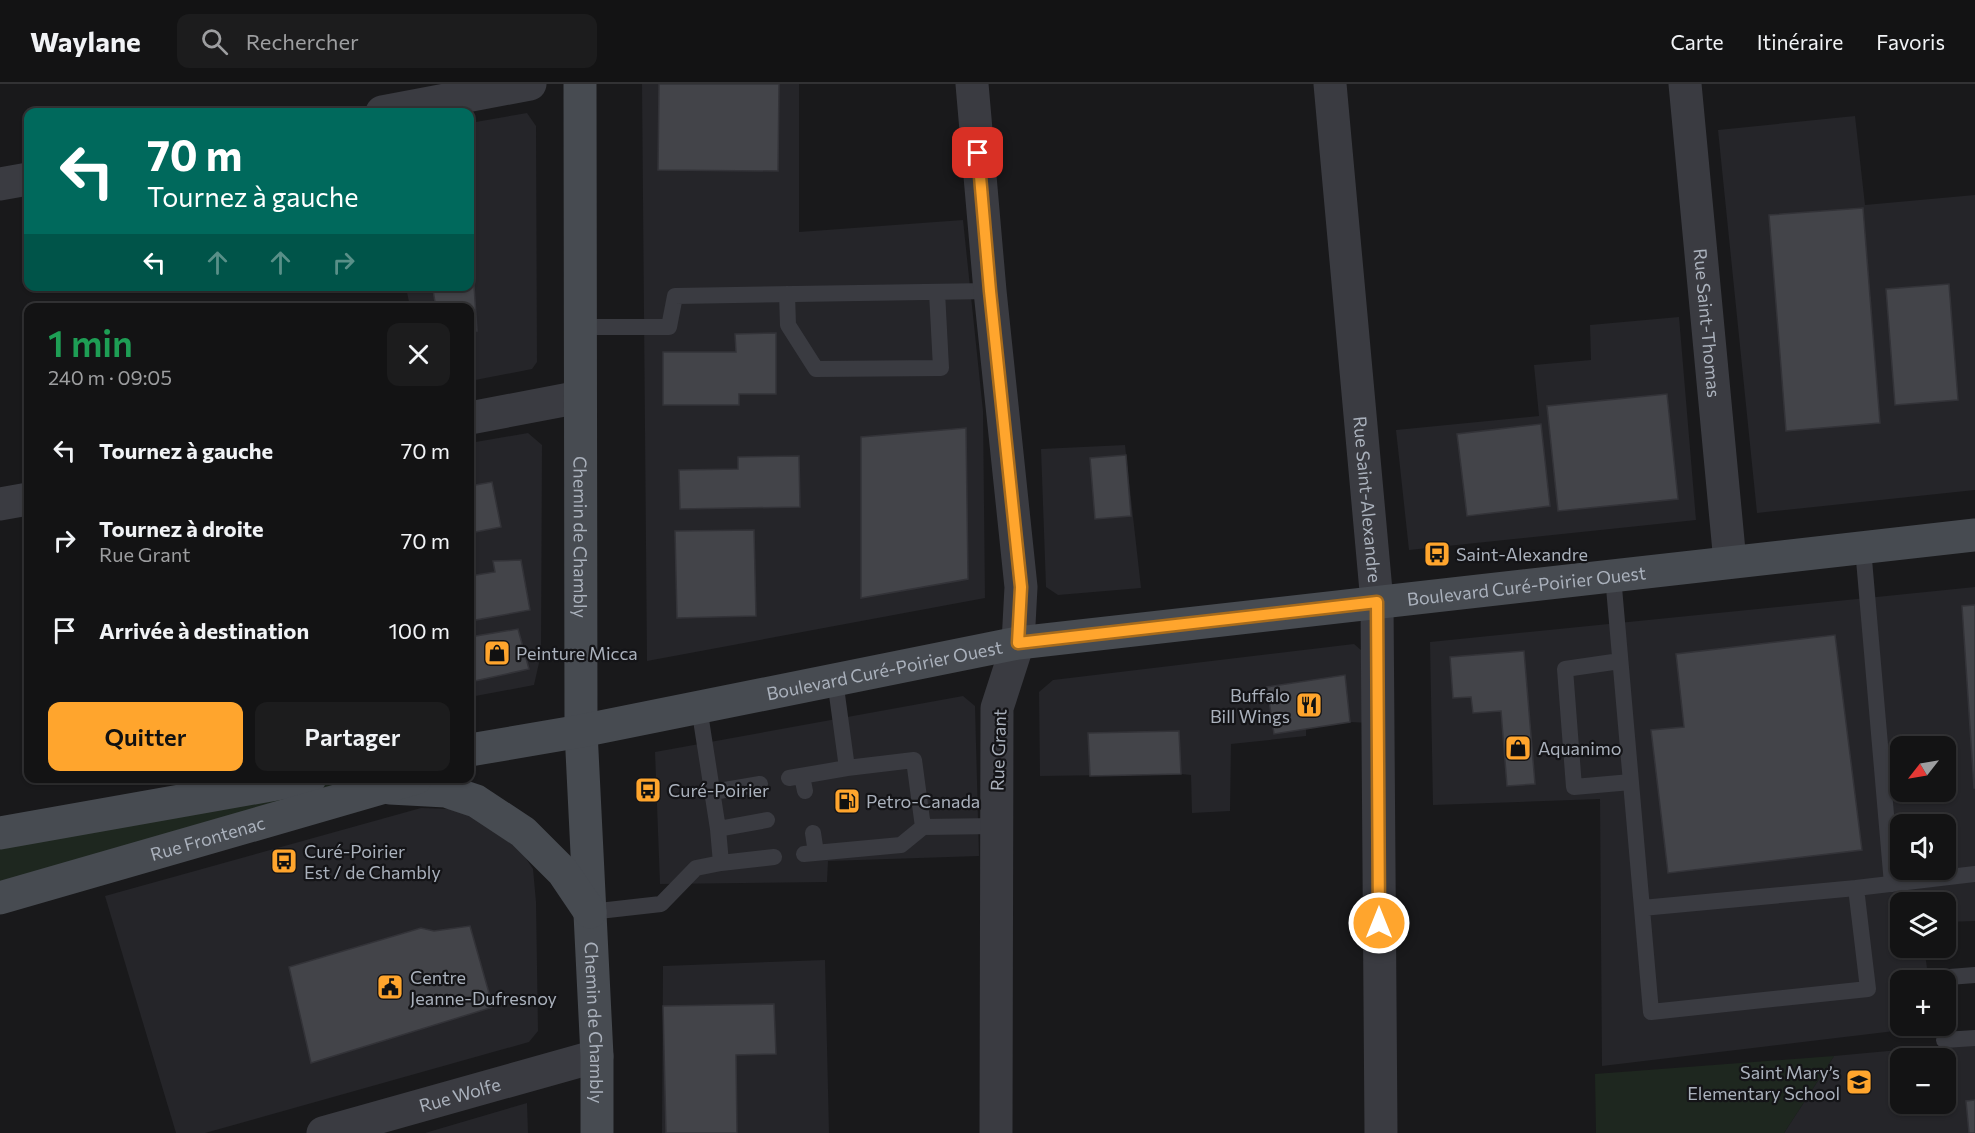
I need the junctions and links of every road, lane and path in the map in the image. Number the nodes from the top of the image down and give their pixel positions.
1 (530, 84) edge
2 (580, 84) edge
3 (972, 84) edge
4 (1330, 84) edge
5 (1685, 84) edge
6 (403, 108) edge
7 (24, 180) edge
8 (0, 184) edge
9 (990, 291) junction
10 (938, 292) junction
11 (787, 294) junction
12 (580, 327) junction
13 (580, 397) junction
14 (474, 417) edge
15 (24, 500) edge
16 (0, 504) edge
17 (1975, 535) edge
18 (1863, 548) junction
19 (1730, 562) junction
20 (1613, 576) junction
21 (1377, 602) junction
22 (1018, 643) junction
23 (1620, 661) junction
24 (835, 680) junction
25 (699, 707) junction
26 (580, 731) junction
27 (474, 749) edge
28 (474, 762) edge
29 (847, 768) junction
30 (799, 782) dead end
31 (1631, 782) junction
32 (281, 783) edge
33 (400, 783) edge
34 (760, 784) dead end
35 (385, 788) junction
36 (713, 792) junction
37 (767, 820) dead end
38 (996, 826) junction
39 (923, 827) junction
40 (718, 829) junction
41 (0, 832) edge
42 (813, 833) dead end
43 (774, 857) dead end
44 (721, 863) junction
45 (1975, 874) edge
46 (1892, 884) junction
47 (1856, 888) junction
48 (0, 898) edge
49 (1642, 908) junction
50 (590, 912) junction
51 (1975, 975) edge
52 (1956, 976) edge
53 (1975, 1038) edge
54 (1944, 1040) dead end
55 (597, 1056) junction
56 (323, 1133) edge
57 (597, 1133) edge
58 (996, 1133) edge
59 (1381, 1133) edge

1 - 6 street
2 - 12 main road, Chemin de Chambly
3 - 9 street, Rue Grant
4 - 21 street, Rue Saint-Alexandre
5 - 19 street, Rue Saint-Thomas
7 - 8 street
9 - 10 lane
9 - 22 street, Rue Grant
10 - 11 lane
10 - 11 lane
11 - 12 lane
12 - 13 main road, Chemin de Chambly
13 - 14 street
13 - 26 main road, Chemin de Chambly
15 - 16 street
17 - 18 main road, Boulevard Curé-Poirier Ouest
18 - 19 main road, Boulevard Curé-Poirier Ouest
18 - 46 lane
19 - 20 main road, Boulevard Curé-Poirier Ouest
20 - 21 main road, Boulevard Curé-Poirier Ouest
20 - 23 lane
21 - 22 main road, Boulevard Curé-Poirier Ouest
21 - 59 street, Rue Saint-Alexandre
22 - 24 main road, Boulevard Curé-Poirier Ouest
22 - 38 street, Rue Grant
23 - 31 lane
23 - 31 lane
24 - 25 main road, Boulevard Curé-Poirier Ouest
24 - 29 lane
25 - 26 main road, Boulevard Curé-Poirier Ouest
25 - 36 lane
26 - 27 main road
26 - 28 main road
26 - 50 main road, Chemin de Chambly
29 - 30 lane
29 - 39 lane
31 - 49 lane
32 - 41 main road
33 - 35 main road, Rue Frontenac
34 - 36 lane
35 - 48 main road, Rue Frontenac
35 - 50 main road
36 - 40 lane
37 - 40 lane
38 - 39 lane
38 - 58 street, Rue Grant
39 - 42 lane
40 - 44 lane
43 - 44 lane
44 - 50 lane
45 - 46 lane
46 - 47 lane
47 - 49 lane
47 - 49 lane
50 - 55 main road, Chemin de Chambly
51 - 52 lane
53 - 54 lane
55 - 56 street, Rue Wolfe
55 - 57 main road, Chemin de Chambly

